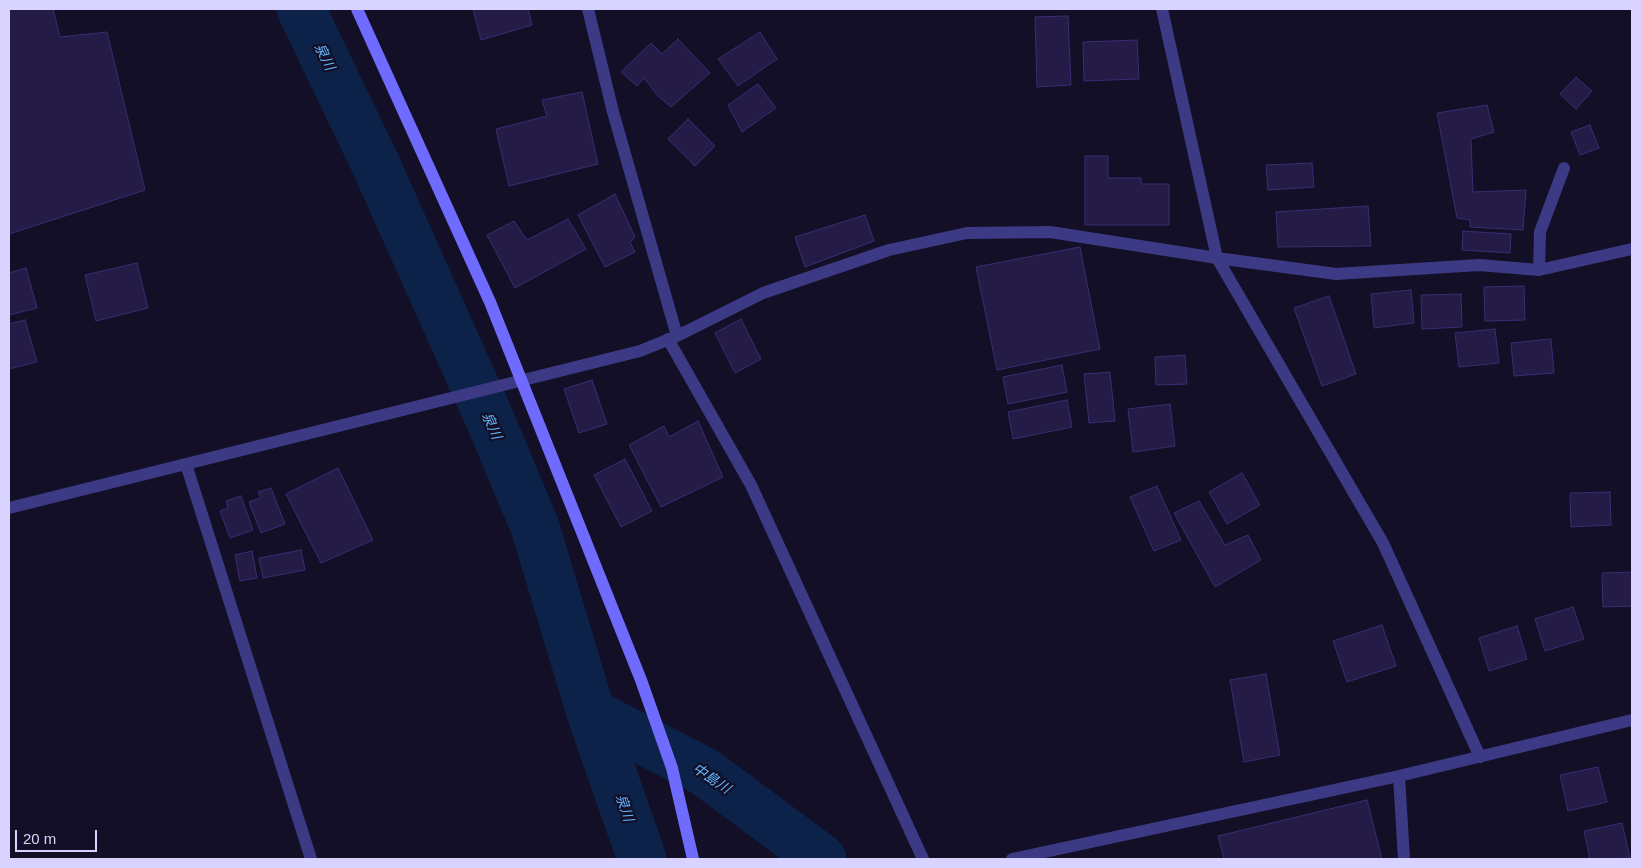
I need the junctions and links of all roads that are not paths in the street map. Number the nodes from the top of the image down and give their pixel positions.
1 (357, 9) edge
2 (588, 9) edge
3 (1162, 9) edge
4 (1564, 168) dead end
5 (1632, 249) edge
6 (1217, 258) junction
7 (1539, 270) junction
8 (673, 337) junction
9 (521, 381) junction
10 (186, 464) junction
11 (9, 508) edge
12 (1632, 720) edge
13 (1480, 757) junction
14 (1399, 776) junction
15 (311, 859) edge
16 (693, 859) edge
17 (922, 859) edge
18 (1012, 859) edge
19 (1404, 859) edge

1 - 9 street
2 - 8 street
3 - 6 street
4 - 7 street
5 - 7 street
6 - 7 street
6 - 8 street
6 - 13 street
8 - 9 street
8 - 17 street
9 - 10 street
9 - 16 street
10 - 11 street
10 - 15 street
12 - 13 street
13 - 14 street
14 - 18 street
14 - 19 street

